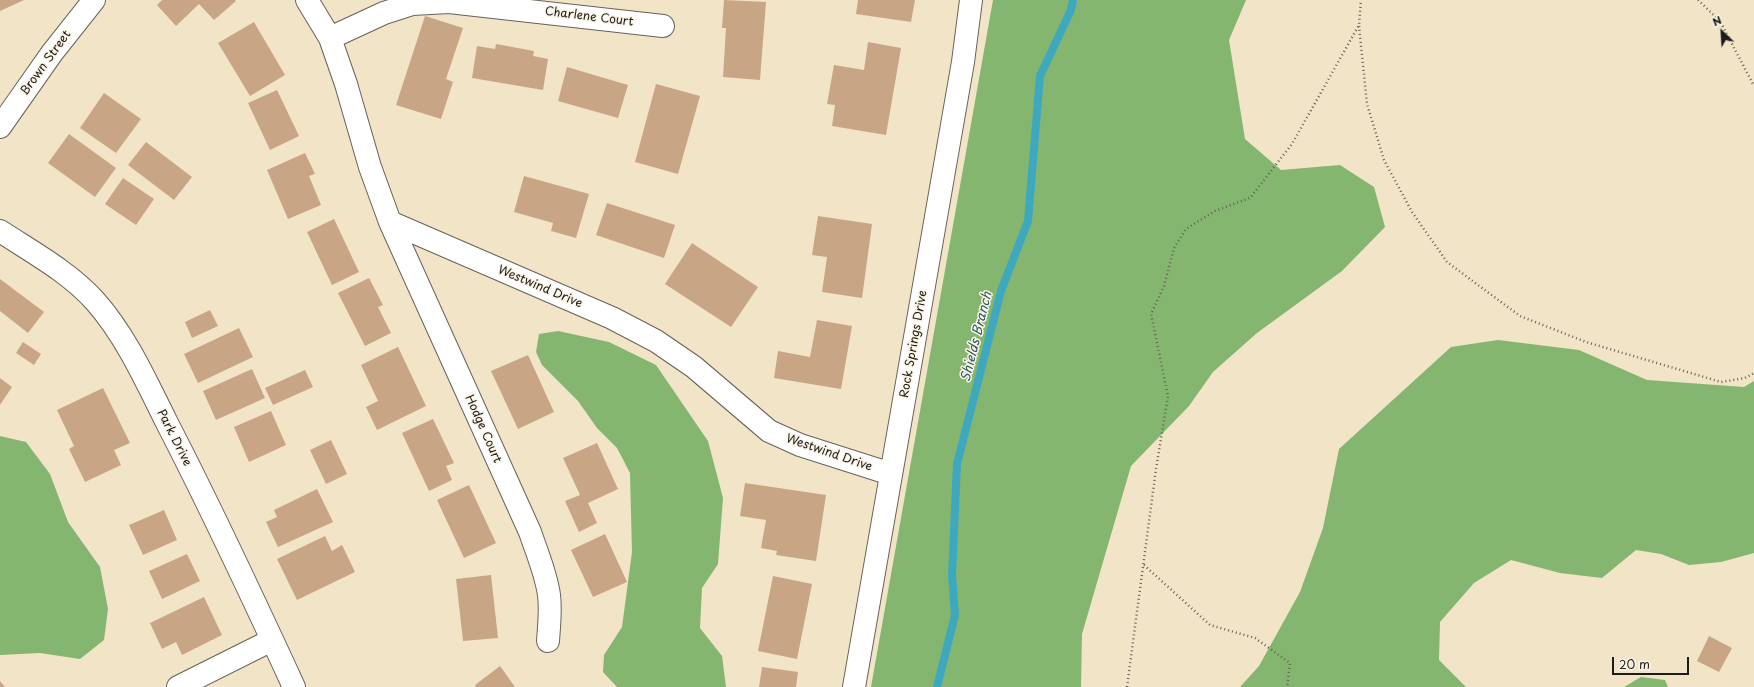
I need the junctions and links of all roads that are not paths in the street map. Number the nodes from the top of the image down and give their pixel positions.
1 (94, 0) edge
2 (307, 0) edge
3 (971, 0) edge
4 (664, 26) dead end
5 (330, 38) junction
6 (0, 127) edge
7 (390, 222) junction
8 (0, 231) edge
9 (891, 474) junction
10 (272, 640) junction
11 (548, 641) dead end
12 (178, 687) edge
13 (294, 687) edge
14 (854, 687) edge

1 - 6 street, Brown Street
2 - 5 street
3 - 9 street, Rock Springs Drive
4 - 5 street, Charlene Court
5 - 7 street
7 - 9 street, Westwind Drive
7 - 11 street, Hodge Court
8 - 10 street, Park Drive
9 - 14 street, Rock Springs Drive
10 - 12 street
10 - 13 street, Park Drive

